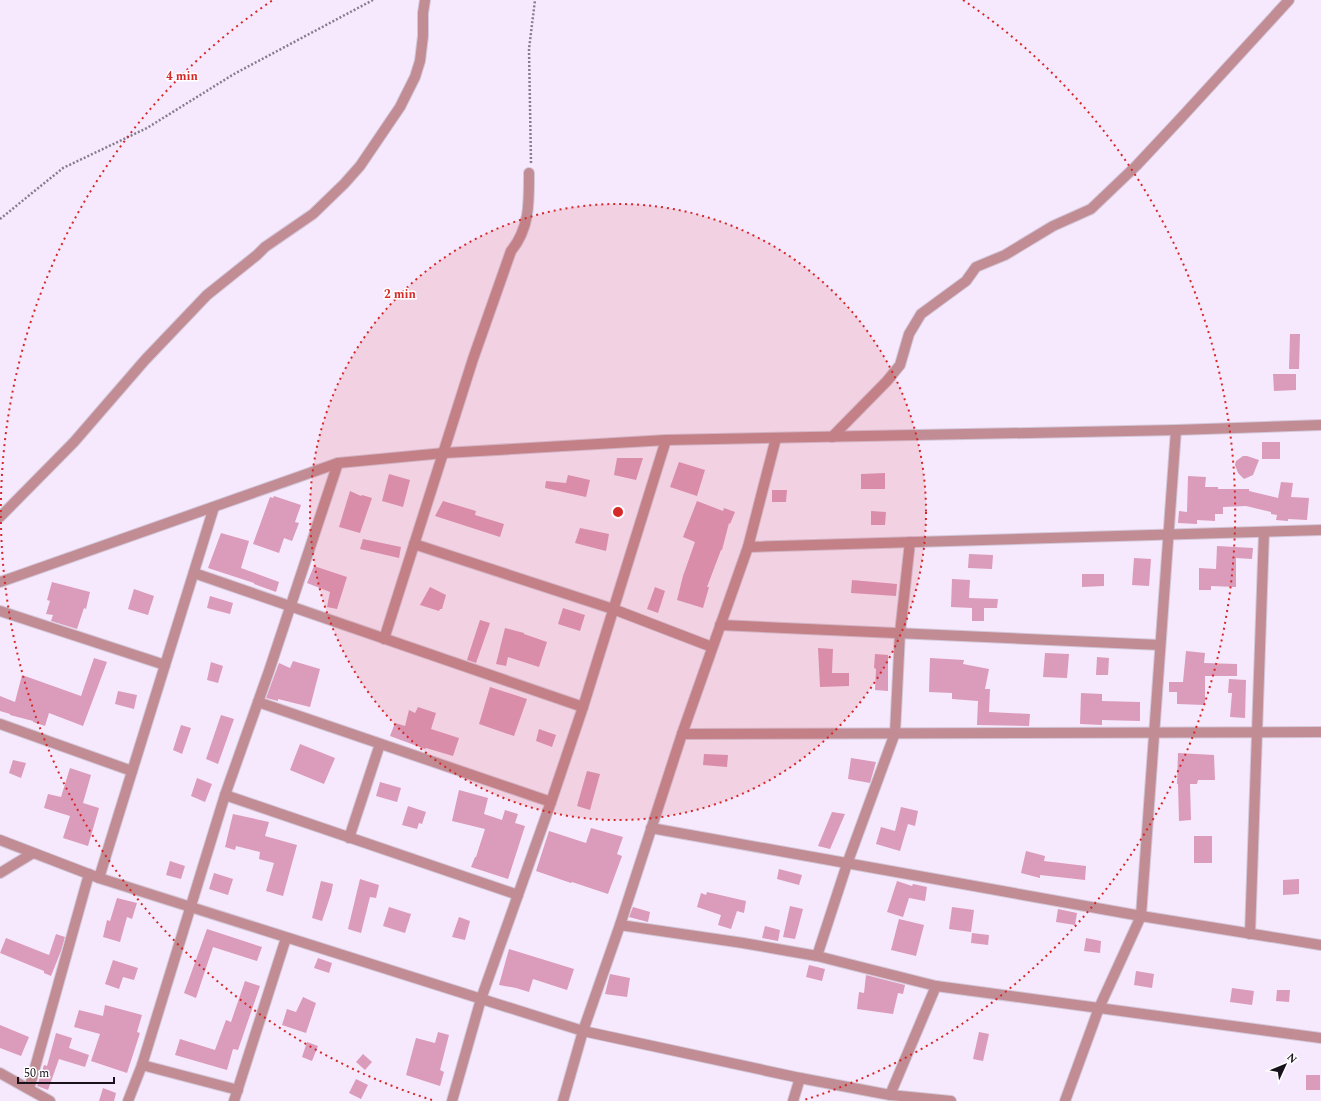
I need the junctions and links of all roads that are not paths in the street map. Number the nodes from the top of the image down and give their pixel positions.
1 (425, 0) edge
2 (1289, 0) edge
3 (529, 172) road end
4 (1321, 425) edge
5 (1176, 430) junction
6 (832, 437) junction
7 (776, 438) junction
8 (666, 440) junction
9 (444, 453) junction
10 (338, 463) junction
11 (214, 507) junction
12 (0, 517) edge
13 (1321, 530) edge
14 (1264, 532) junction
15 (1168, 535) junction
16 (910, 542) junction
17 (414, 544) junction
18 (748, 547) junction
19 (194, 573) junction
20 (0, 582) edge
21 (290, 606) junction
22 (613, 609) junction
23 (0, 611) edge
24 (720, 625) junction
25 (900, 633) junction
26 (384, 639) junction
27 (1160, 645) junction
28 (712, 647) junction
29 (165, 665) junction
30 (258, 702) junction
31 (583, 707) junction
32 (0, 724) edge
33 (1257, 732) junction
34 (1321, 732) edge
35 (1154, 733) junction
36 (682, 734) junction
37 (895, 734) junction
38 (380, 744) junction
39 (132, 771) junction
40 (225, 795) junction
41 (551, 802) junction
42 (651, 828) junction
43 (349, 838) junction
44 (0, 840) edge
45 (32, 853) junction
46 (847, 864) junction
47 (0, 873) edge
48 (89, 874) junction
49 (99, 878) junction
50 (518, 895) junction
51 (190, 907) junction
52 (1141, 916) junction
53 (620, 925) junction
54 (1250, 934) junction
55 (286, 938) junction
56 (1321, 945) edge
57 (817, 956) junction
58 (936, 986) junction
59 (481, 998) junction
60 (1099, 1008) junction
61 (583, 1031) junction
62 (1321, 1038) edge
63 (142, 1065) junction
64 (0, 1072) edge
65 (800, 1078) junction
66 (29, 1089) junction
67 (238, 1090) junction
68 (890, 1095) junction
69 (50, 1101) edge
70 (128, 1101) edge
71 (234, 1101) edge
72 (452, 1101) edge
73 (563, 1101) edge
74 (793, 1101) edge
75 (951, 1101) edge
76 (1065, 1101) edge

1 - 12 street
2 - 6 street
3 - 9 street
4 - 5 street
5 - 6 street
5 - 15 street
6 - 7 street
7 - 8 street
7 - 18 street
8 - 9 street
8 - 22 street
9 - 10 street
9 - 17 street
10 - 11 street
10 - 21 street
11 - 19 street
11 - 20 street
13 - 14 street
14 - 15 street
14 - 33 street
15 - 16 street
15 - 27 street
16 - 18 street
16 - 25 street
17 - 22 street
17 - 26 street
18 - 24 street
19 - 21 street
19 - 29 street
21 - 26 street
21 - 30 street
22 - 28 street
22 - 31 street
23 - 29 street
24 - 25 street
24 - 28 street
25 - 27 street
25 - 37 street
26 - 31 street
27 - 35 street
28 - 36 street
29 - 39 street
30 - 38 street
30 - 40 street
31 - 41 street
32 - 39 street
33 - 34 street
33 - 35 street
33 - 54 street
35 - 37 street
35 - 52 street
36 - 37 street
36 - 42 street
37 - 46 street
38 - 41 street
38 - 43 street
39 - 49 street
40 - 43 street
40 - 51 street
41 - 50 street
42 - 46 street
42 - 53 street
43 - 50 street
44 - 45 street
45 - 47 street
45 - 48 street
46 - 52 street
46 - 57 street
48 - 49 street
48 - 66 street
49 - 51 street
50 - 59 street
51 - 55 street
51 - 63 street
52 - 54 street
52 - 60 street
53 - 57 street
53 - 61 street
54 - 56 street
55 - 59 street
55 - 67 street
57 - 58 street
58 - 60 street
58 - 68 street
59 - 61 street
59 - 72 street
60 - 62 street
60 - 76 street
61 - 65 street
61 - 73 street
63 - 67 street
63 - 70 street
64 - 66 street
65 - 68 street
65 - 74 street
66 - 69 street
67 - 71 street
68 - 75 street

